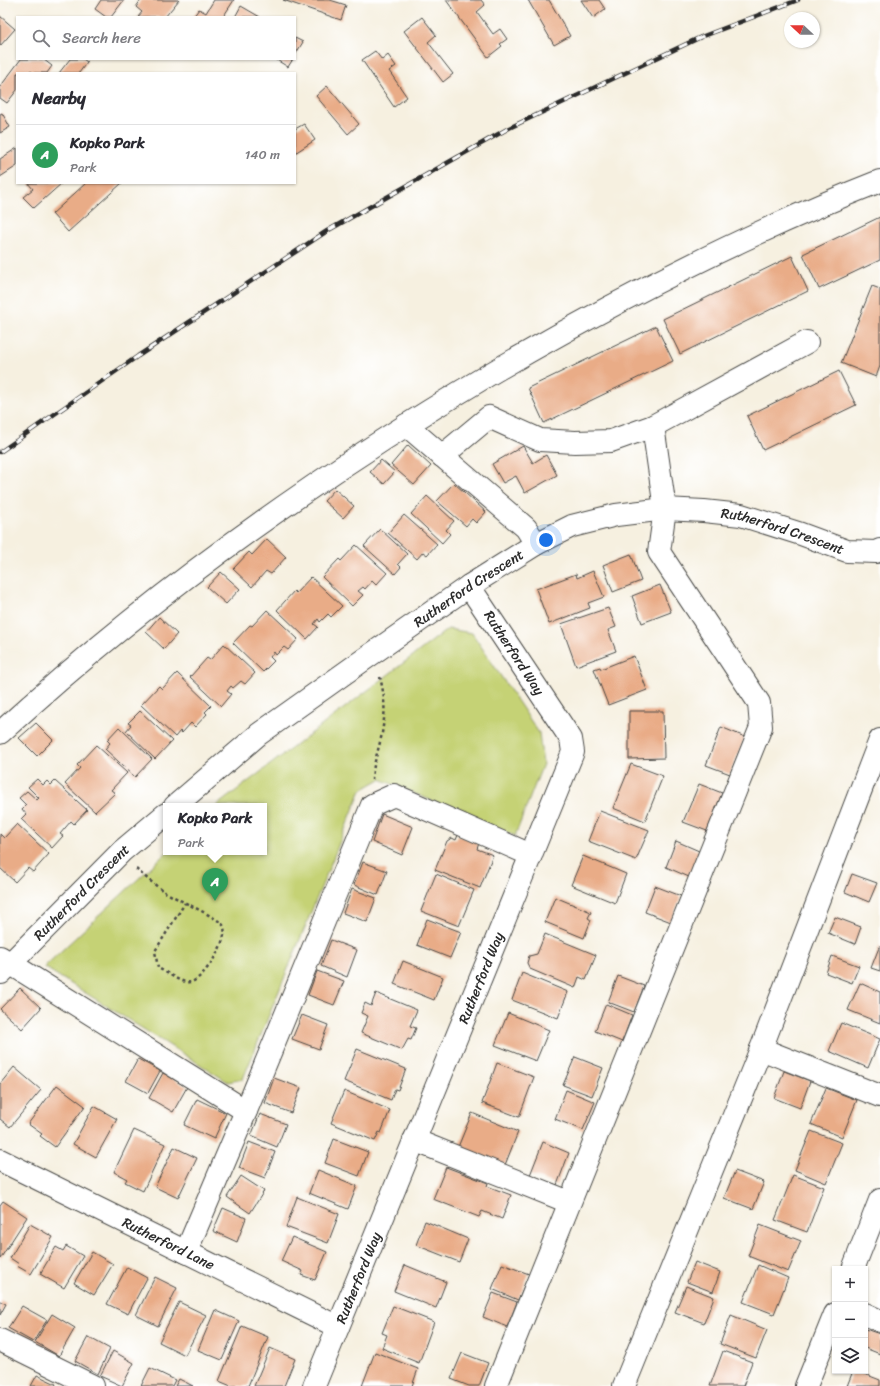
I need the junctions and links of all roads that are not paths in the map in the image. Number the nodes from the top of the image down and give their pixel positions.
1 (880, 181) edge
2 (807, 342) dead end
3 (406, 426) junction
4 (653, 426) junction
5 (442, 456) junction
6 (665, 509) junction
7 (536, 544) junction
8 (880, 550) edge
9 (469, 586) junction
10 (0, 733) edge
11 (880, 740) edge
12 (178, 803) edge
13 (163, 817) edge
14 (531, 855) junction
15 (3, 965) edge
16 (761, 1049) junction
17 (880, 1096) edge
18 (246, 1111) junction
19 (414, 1140) junction
20 (0, 1160) edge
21 (880, 1200) edge
22 (569, 1202) junction
23 (186, 1252) junction
24 (854, 1266) edge
25 (868, 1315) edge
26 (880, 1320) edge
27 (832, 1321) edge
28 (338, 1327) junction
29 (0, 1340) edge
30 (93, 1386) edge
31 (314, 1386) edge
32 (496, 1386) edge
33 (624, 1386) edge
34 (806, 1386) edge

1 - 3 street
2 - 4 street
3 - 5 street
3 - 10 street
4 - 5 street
4 - 6 street
5 - 7 street
6 - 7 street, Rutherford Crescent
6 - 8 street, Rutherford Crescent
6 - 22 street
7 - 9 street, Rutherford Crescent
9 - 12 street, Rutherford Crescent
9 - 14 street, Rutherford Way
11 - 16 street
13 - 15 street, Rutherford Crescent
14 - 18 street
14 - 19 street, Rutherford Way
15 - 18 street
16 - 17 street
16 - 33 street
18 - 23 street
19 - 22 street
19 - 28 street, Rutherford Way
20 - 23 street, Rutherford Lane
21 - 24 street
22 - 32 street
23 - 28 street, Rutherford Lane
25 - 26 street
27 - 34 street
28 - 31 street, Rutherford Way
29 - 30 street

